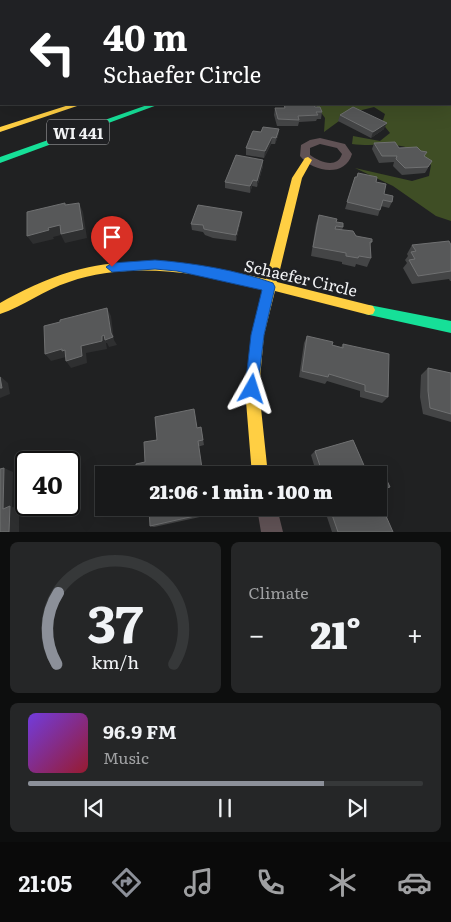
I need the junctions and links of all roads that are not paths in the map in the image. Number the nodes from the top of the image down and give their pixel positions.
1 (76, 105) edge
2 (153, 105) edge
3 (0, 130) edge
4 (0, 160) edge
5 (308, 160) dead end
6 (269, 287) junction
7 (0, 309) edge
8 (451, 328) edge
9 (259, 466) edge
10 (269, 516) edge
11 (272, 532) edge

1 - 3 main road, WI 441
2 - 4 main road, WI 441
5 - 6 main road
6 - 7 main road, Schaefer Circle
6 - 8 main road, Schaefer Circle
6 - 9 main road
10 - 11 street

